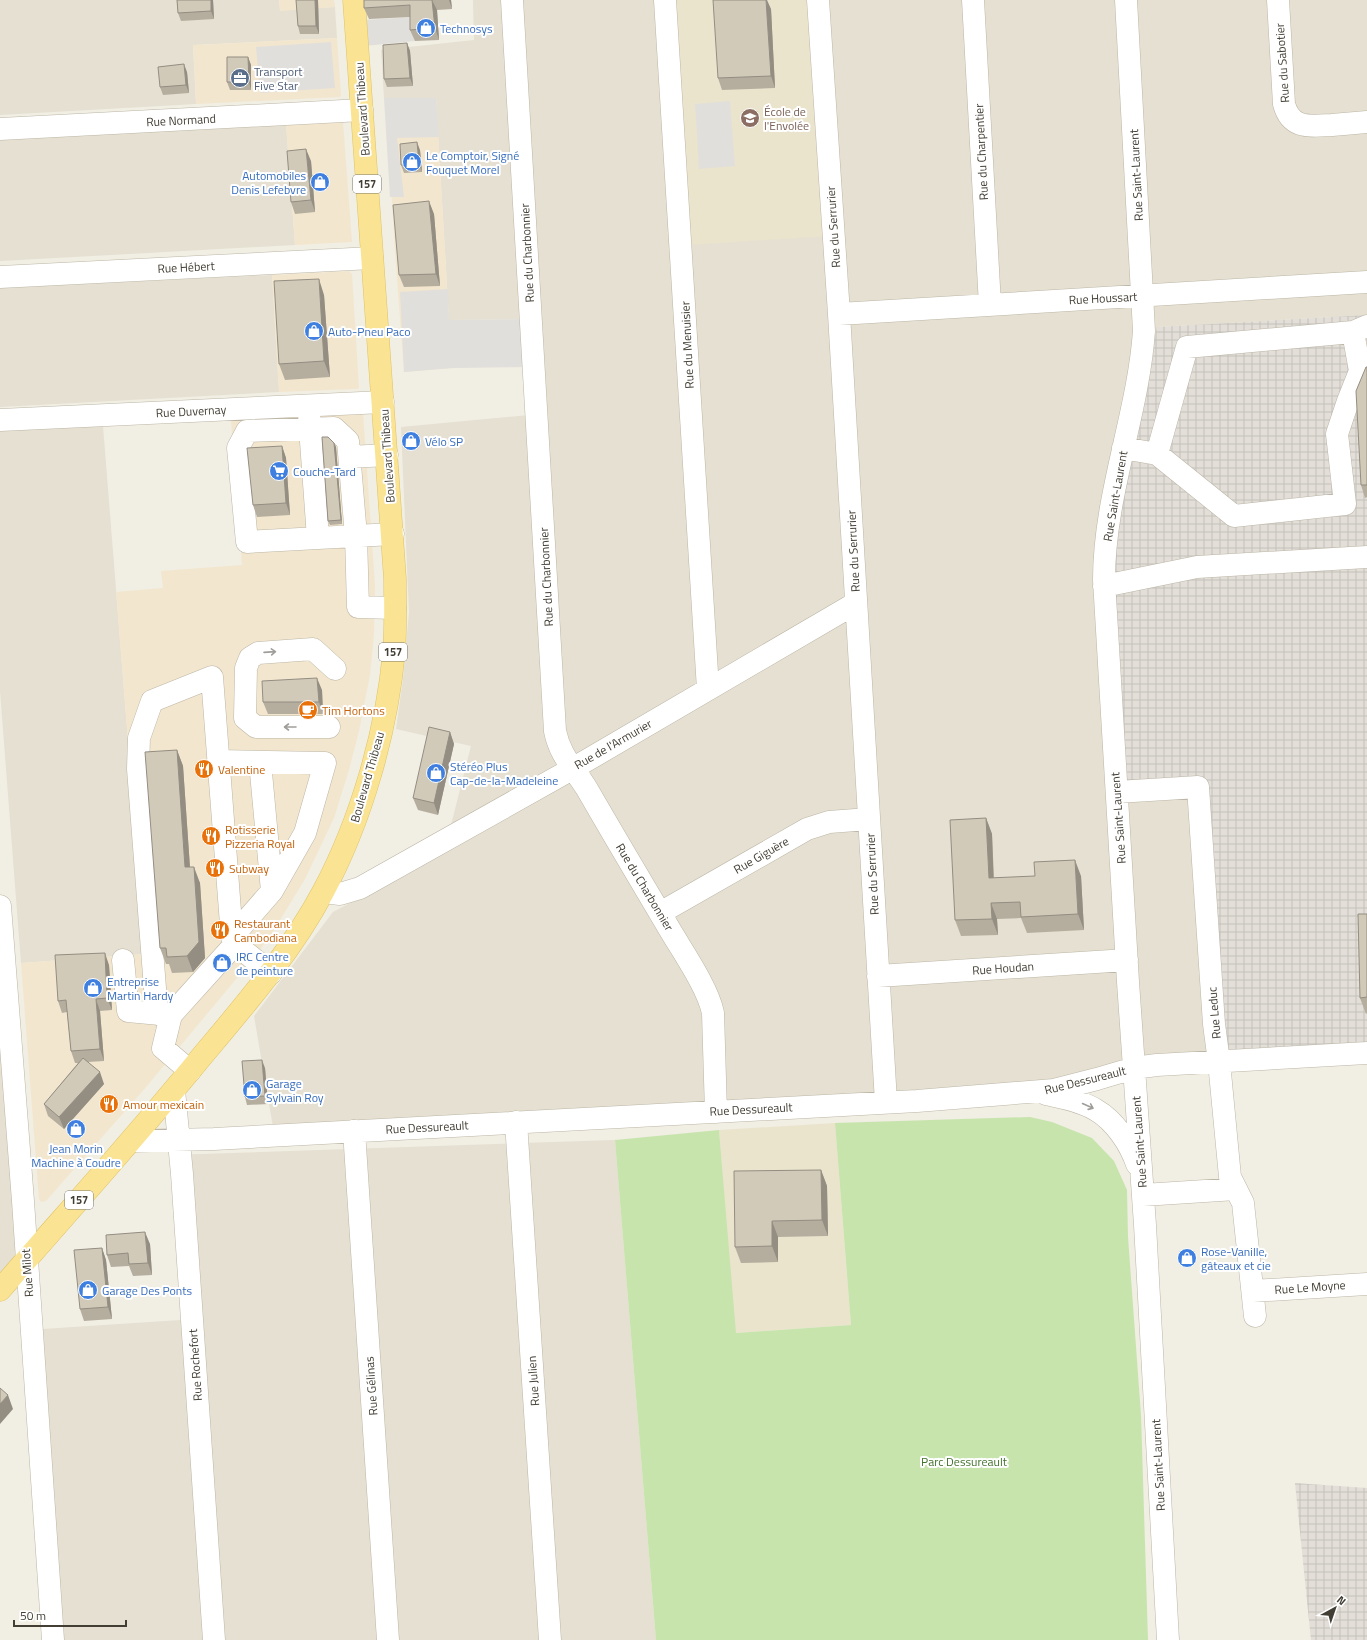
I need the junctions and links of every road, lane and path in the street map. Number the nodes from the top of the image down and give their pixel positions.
1 (354, 0) edge
2 (512, 0) edge
3 (665, 0) edge
4 (818, 0) edge
5 (973, 0) edge
6 (1126, 0) edge
7 (1278, 0) edge
8 (362, 110) junction
9 (1367, 122) edge
10 (0, 129) edge
11 (372, 258) junction
12 (0, 276) edge
13 (1367, 282) edge
14 (1143, 295) junction
15 (990, 305) junction
16 (839, 314) junction
17 (1360, 329) edge
18 (383, 402) junction
19 (309, 405) junction
20 (0, 420) edge
21 (310, 429) junction
22 (1123, 448) junction
23 (1157, 454) junction
24 (387, 455) junction
25 (350, 457) junction
26 (393, 534) junction
27 (356, 536) junction
28 (318, 538) junction
29 (1367, 557) edge
30 (1104, 586) junction
31 (856, 603) junction
32 (395, 608) junction
33 (335, 669) dead end
34 (708, 689) junction
35 (329, 727) dead end
36 (218, 761) junction
37 (260, 762) junction
38 (572, 769) junction
39 (1116, 792) junction
40 (869, 819) junction
41 (272, 891) junction
42 (324, 892) junction
43 (0, 906) edge
44 (660, 913) junction
45 (234, 940) junction
46 (123, 960) dead end
47 (1127, 960) junction
48 (271, 973) junction
49 (878, 976) junction
50 (164, 1014) junction
51 (1367, 1053) edge
52 (1219, 1062) junction
53 (1134, 1068) junction
54 (190, 1071) junction
55 (174, 1090) junction
56 (1037, 1092) junction
57 (886, 1102) junction
58 (716, 1112) junction
59 (516, 1122) junction
60 (354, 1131) junction
61 (179, 1140) junction
62 (131, 1141) junction
63 (1142, 1187) junction
64 (1236, 1189) junction
65 (27, 1259) junction
66 (1367, 1284) edge
67 (0, 1290) edge
68 (1253, 1291) junction
69 (1255, 1316) dead end
70 (53, 1640) edge
71 (214, 1640) edge
72 (388, 1640) edge
73 (550, 1640) edge
74 (1168, 1640) edge

1 - 8 main road, Boulevard Thibeau / 157
2 - 38 street, Rue du Charbonnier
3 - 34 street, Rue du Menuisier
4 - 16 street, Rue du Serrurier
5 - 15 street, Rue du Charpentier
6 - 14 street, Rue Saint-Laurent
7 - 9 street, Rue du Sabotier
8 - 10 street, Rue Normand
8 - 11 main road, Boulevard Thibeau / 157
11 - 12 street, Rue Hébert
11 - 18 main road, Boulevard Thibeau / 157
13 - 14 street, Rue Houssart
14 - 15 street, Rue Houssart
14 - 22 street, Rue Saint-Laurent
15 - 16 street, Rue Houssart
16 - 31 street, Rue du Serrurier
17 - 23 street
17 - 23 street
18 - 19 street, Rue Duvernay
18 - 24 main road, Boulevard Thibeau / 157
19 - 20 street, Rue Duvernay
19 - 21 street
21 - 25 street
21 - 28 street
21 - 28 street
22 - 23 street
22 - 30 street, Rue Saint-Laurent
24 - 25 street
24 - 26 main road, Boulevard Thibeau / 157
25 - 27 street
26 - 27 street
26 - 32 main road, Boulevard Thibeau / 157
27 - 28 street
27 - 32 street
29 - 30 street
30 - 39 street, Rue Saint-Laurent
31 - 34 street, Rue de l'Armurier
31 - 40 street, Rue du Serrurier
32 - 42 main road, Boulevard Thibeau / 157
35 -> 33 street
34 - 38 street, Rue de l'Armurier
36 - 37 street
36 - 45 street
36 - 50 street
37 - 41 street
37 - 41 street
38 - 42 street, Rue de l'Armurier
38 - 44 street, Rue du Charbonnier
39 - 47 street, Rue Saint-Laurent
39 - 52 street, Rue Leduc
40 - 44 street, Rue Giguère
40 - 49 street, Rue du Serrurier
41 - 45 street
42 - 48 main road, Boulevard Thibeau / 157
43 - 65 street, Rue Milot
44 - 58 street, Rue du Charbonnier
45 - 48 street
45 - 50 street
46 - 50 street
47 - 49 street, Rue Houdan
47 - 53 street, Rue Saint-Laurent
48 - 54 main road, Boulevard Thibeau / 157
49 - 57 street, Rue du Serrurier
50 - 54 street
51 - 52 street, Rue Dessureault
52 - 53 street, Rue Dessureault
52 - 64 street, Rue Leduc
53 - 56 street, Rue Dessureault
53 - 63 street, Rue Saint-Laurent
54 - 55 main road, Boulevard Thibeau / 157
55 - 61 street, Rue Rochefort
55 - 62 main road, Boulevard Thibeau / 157
56 - 57 street, Rue Dessureault
56 -> 63 street
57 - 58 street, Rue Dessureault
58 - 59 street, Rue Dessureault
59 - 60 street, Rue Dessureault
59 - 73 street, Rue Julien
60 - 61 street, Rue Dessureault
60 - 72 street, Rue Gélinas
61 - 62 street, Rue Dessureault
61 - 71 street, Rue Rochefort
62 - 65 main road, Boulevard Thibeau / 157
63 - 64 street
63 - 74 street, Rue Saint-Laurent
64 - 68 street, Rue Leduc
65 - 67 main road, Boulevard Thibeau / 157
65 - 70 street, Rue Milot
66 - 68 street, Rue Le Moyne
68 - 69 street, Rue Leduc

